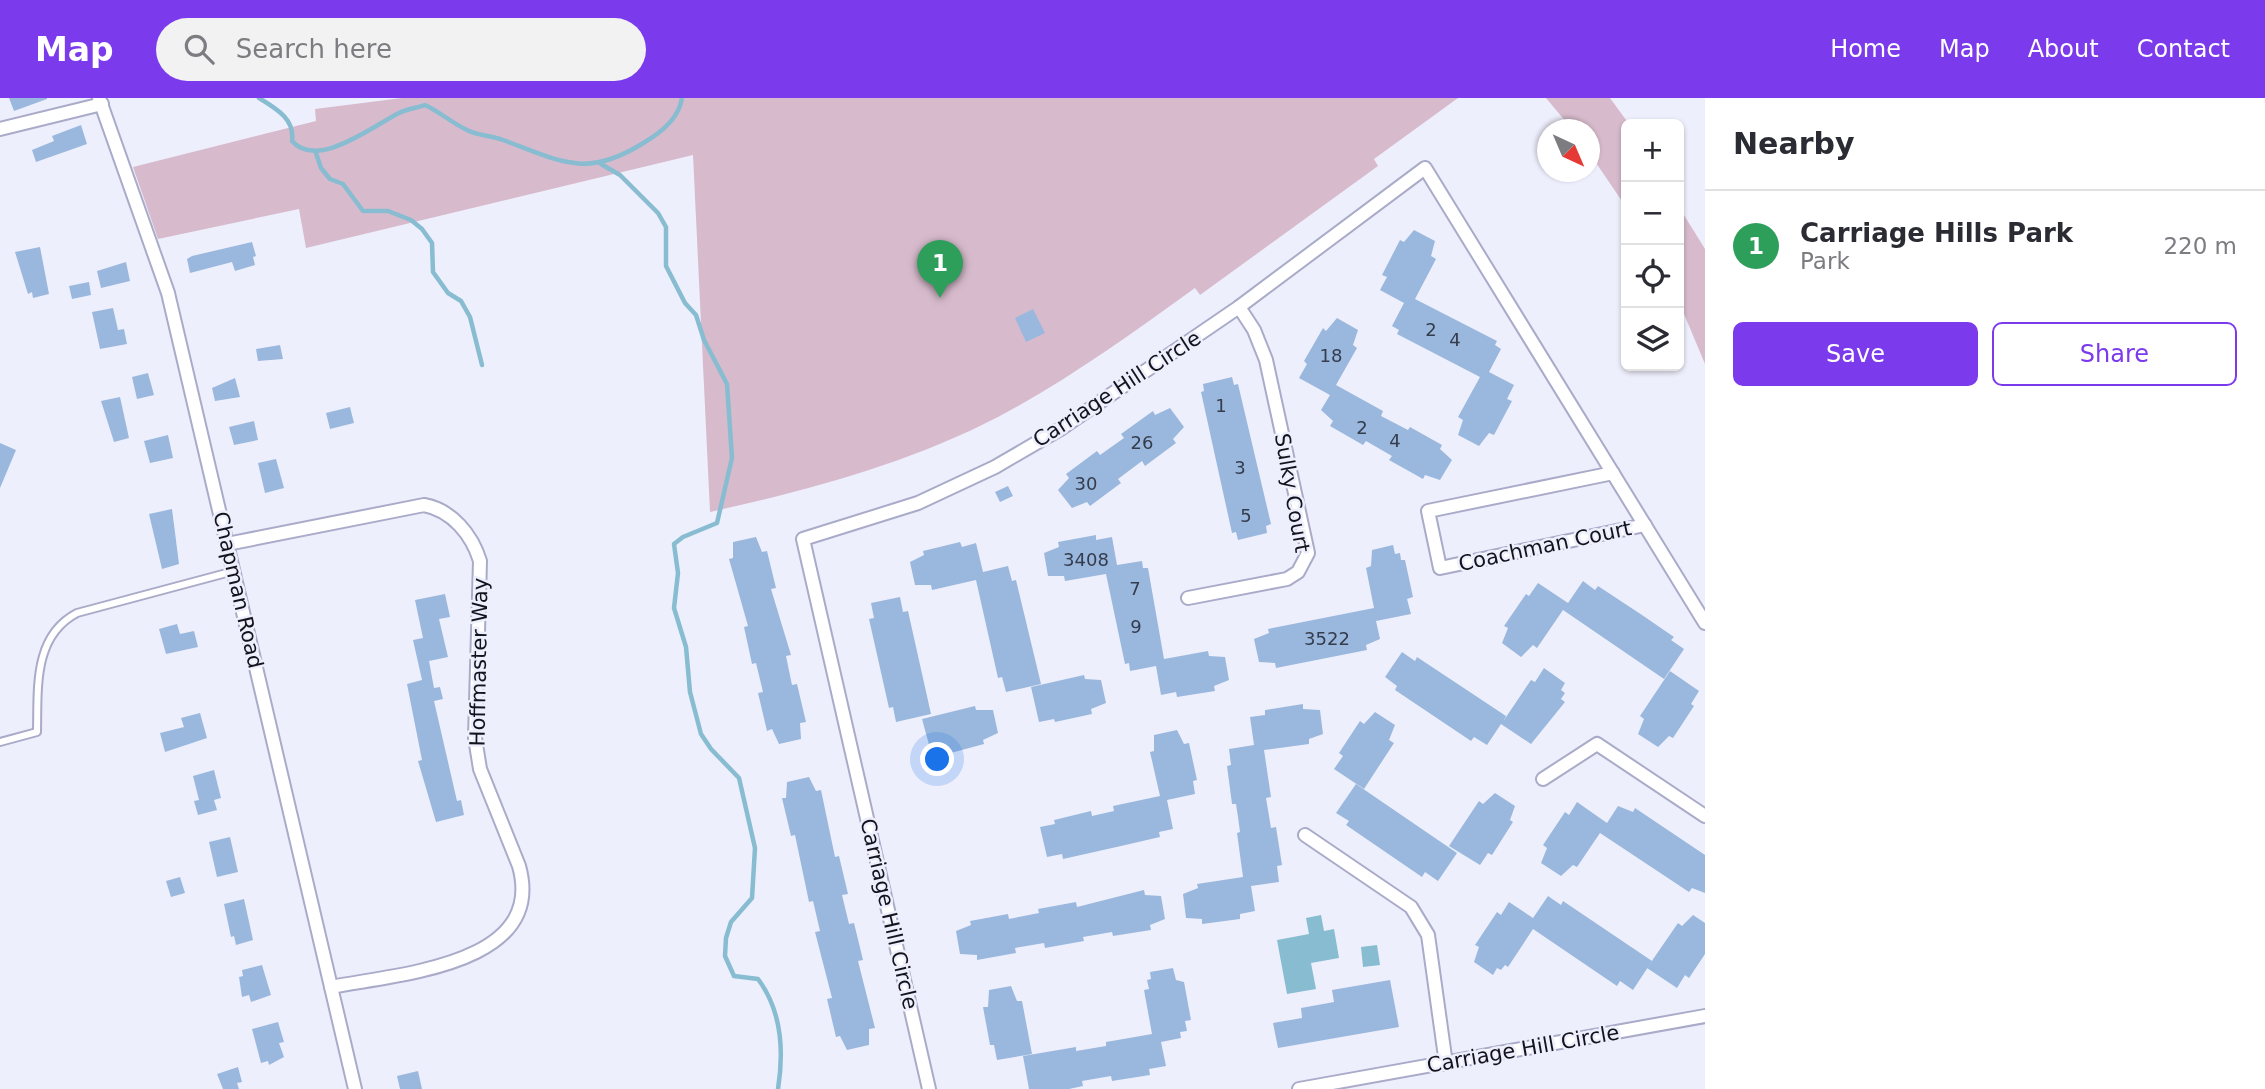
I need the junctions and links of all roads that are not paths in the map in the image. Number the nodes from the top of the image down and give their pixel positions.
1 (100, 101) edge
2 (0, 128) edge
3 (1239, 307) junction
4 (1612, 473) junction
5 (1645, 525) junction
6 (227, 544) junction
7 (234, 571) junction
8 (1188, 598) dead end
9 (1705, 623) edge
10 (0, 742) edge
11 (1543, 779) dead end
12 (1705, 816) edge
13 (1305, 835) dead end
14 (331, 987) junction
15 (1705, 1016) edge
16 (1446, 1064) junction
17 (1357, 1084) edge
18 (355, 1089) edge
19 (929, 1089) edge
20 (1299, 1089) edge

1 - 2 street
1 - 6 street, Chapman Road
3 - 4 street, Carriage Hill Circle
3 - 8 street, Sulky Court
3 - 19 street, Carriage Hill Circle
4 - 5 street, Carriage Hill Circle
4 - 5 street, Coachman Court
5 - 9 street, Carriage Hill Circle
6 - 7 street, Chapman Road
6 - 14 street, Hoffmaster Way
7 - 10 lane
7 - 14 street, Chapman Road
11 - 12 street
13 - 16 street
14 - 18 street, Chapman Road
15 - 16 street, Carriage Hill Circle
16 - 17 street, Carriage Hill Circle
17 - 20 street, Carriage Hill Circle

